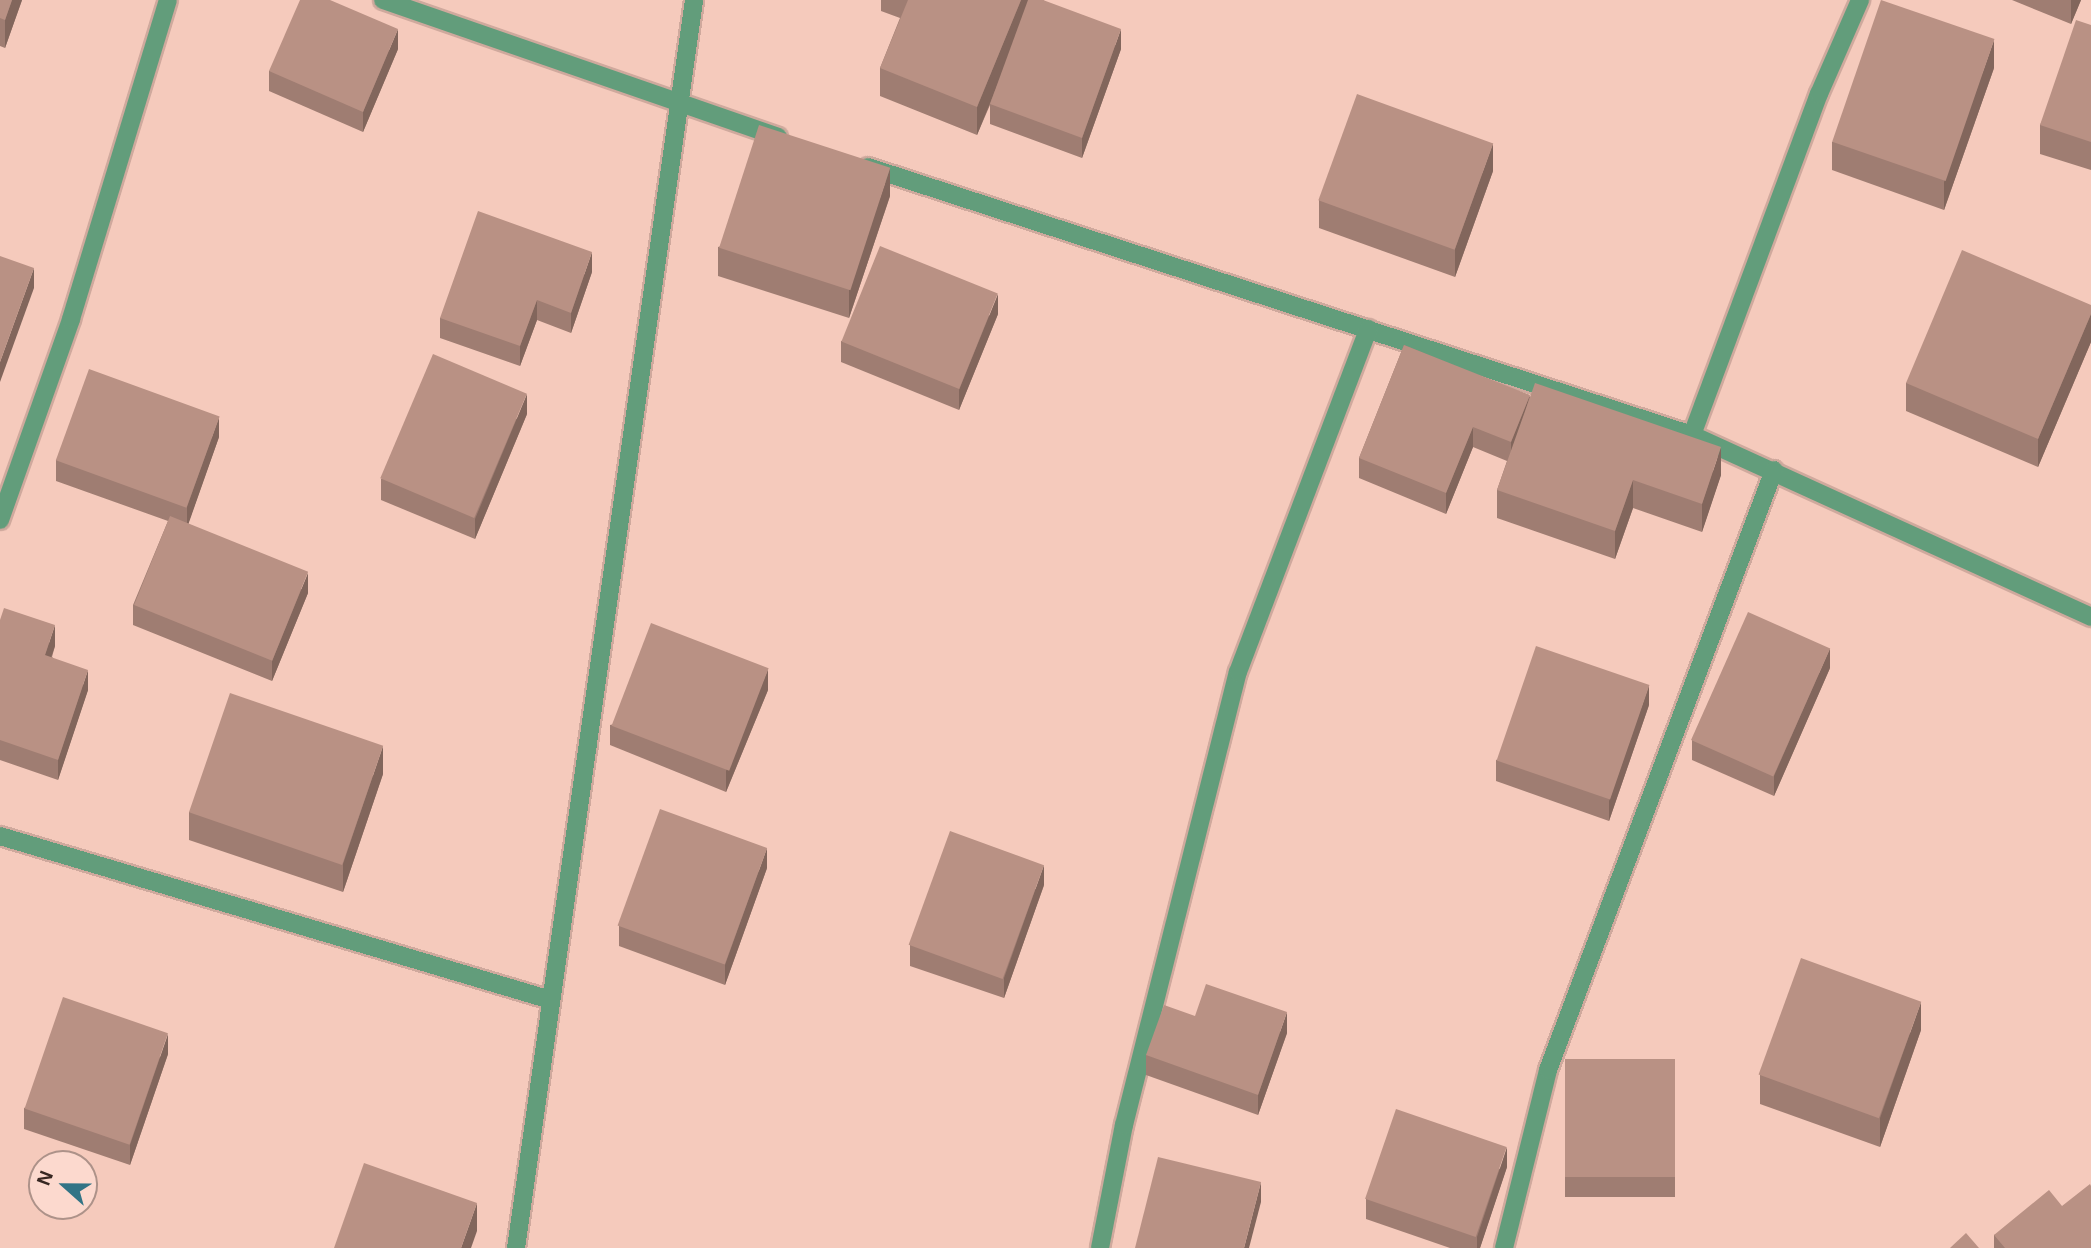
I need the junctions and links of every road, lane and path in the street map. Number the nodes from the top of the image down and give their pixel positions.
1 (168, 0) edge
2 (383, 0) edge
3 (694, 0) edge
4 (1860, 0) edge
5 (678, 102) junction
6 (800, 145) edge
7 (851, 162) edge
8 (1368, 329) junction
9 (1692, 435) junction
10 (1774, 470) junction
11 (0, 520) edge
12 (2091, 617) edge
13 (0, 836) edge
14 (551, 1000) junction
15 (516, 1248) edge
16 (1100, 1248) edge
17 (1504, 1248) edge

1 - 11 street
2 - 5 street
3 - 5 street
4 - 9 street
5 - 6 street
5 - 14 street
7 - 8 street
8 - 9 street
8 - 16 street
9 - 10 street
10 - 12 street
10 - 17 street
13 - 14 street
14 - 15 street

